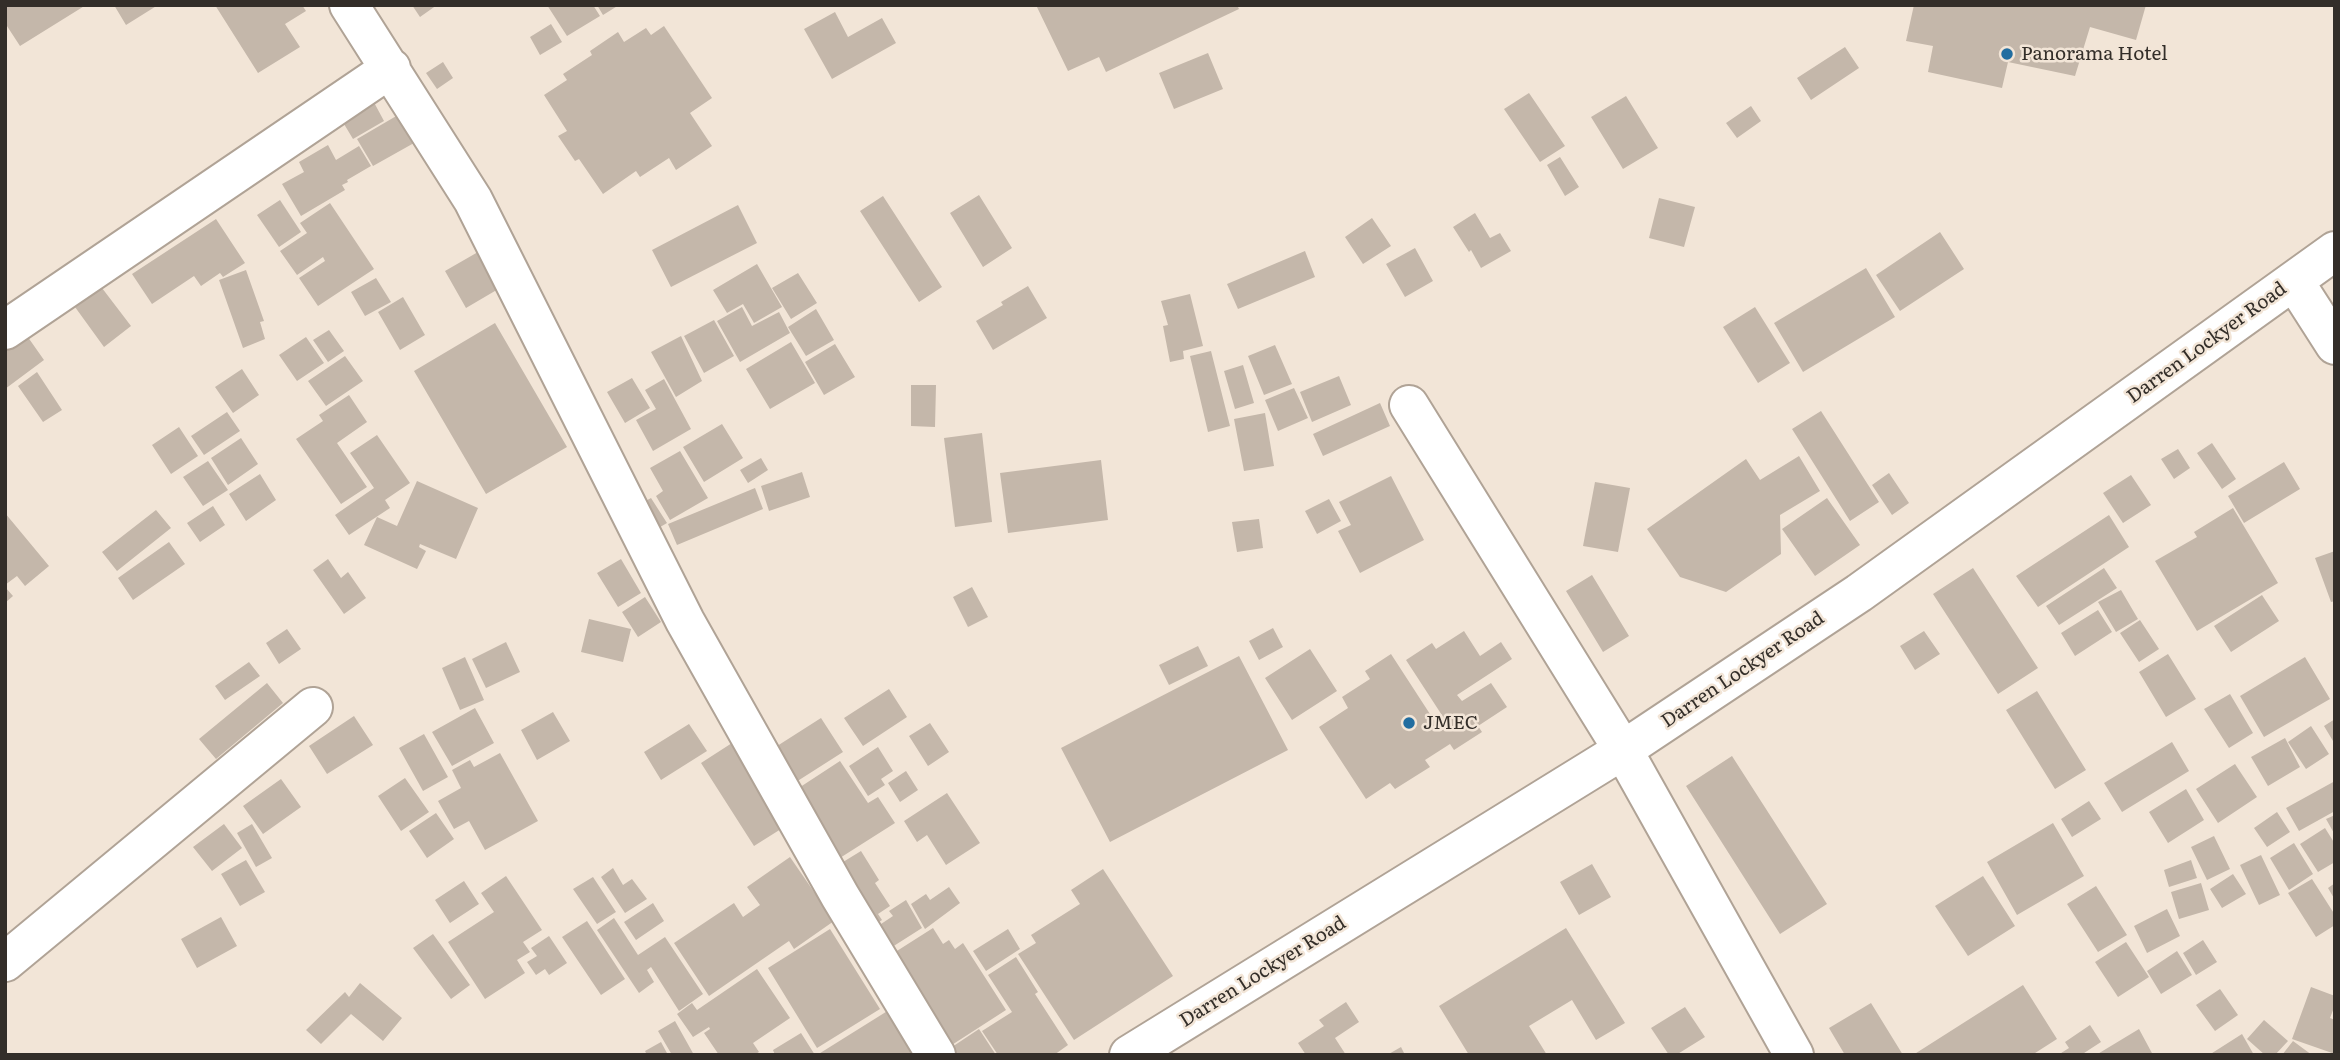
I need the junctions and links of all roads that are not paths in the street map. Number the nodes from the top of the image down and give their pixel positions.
1 (349, 5) edge
2 (391, 68) junction
3 (2335, 251) edge
4 (2294, 281) junction
5 (5, 330) edge
6 (2335, 345) edge
7 (1409, 405) dead end
8 (313, 707) dead end
9 (1623, 750) junction
10 (5, 962) edge
11 (936, 1055) edge
12 (1129, 1055) edge
13 (1794, 1055) edge

1 - 2 street
2 - 5 street
2 - 11 street
3 - 4 street, Darren Lockyer Road
4 - 6 street
4 - 9 street, Darren Lockyer Road
7 - 9 street
8 - 10 street
9 - 12 street, Darren Lockyer Road
9 - 13 street

